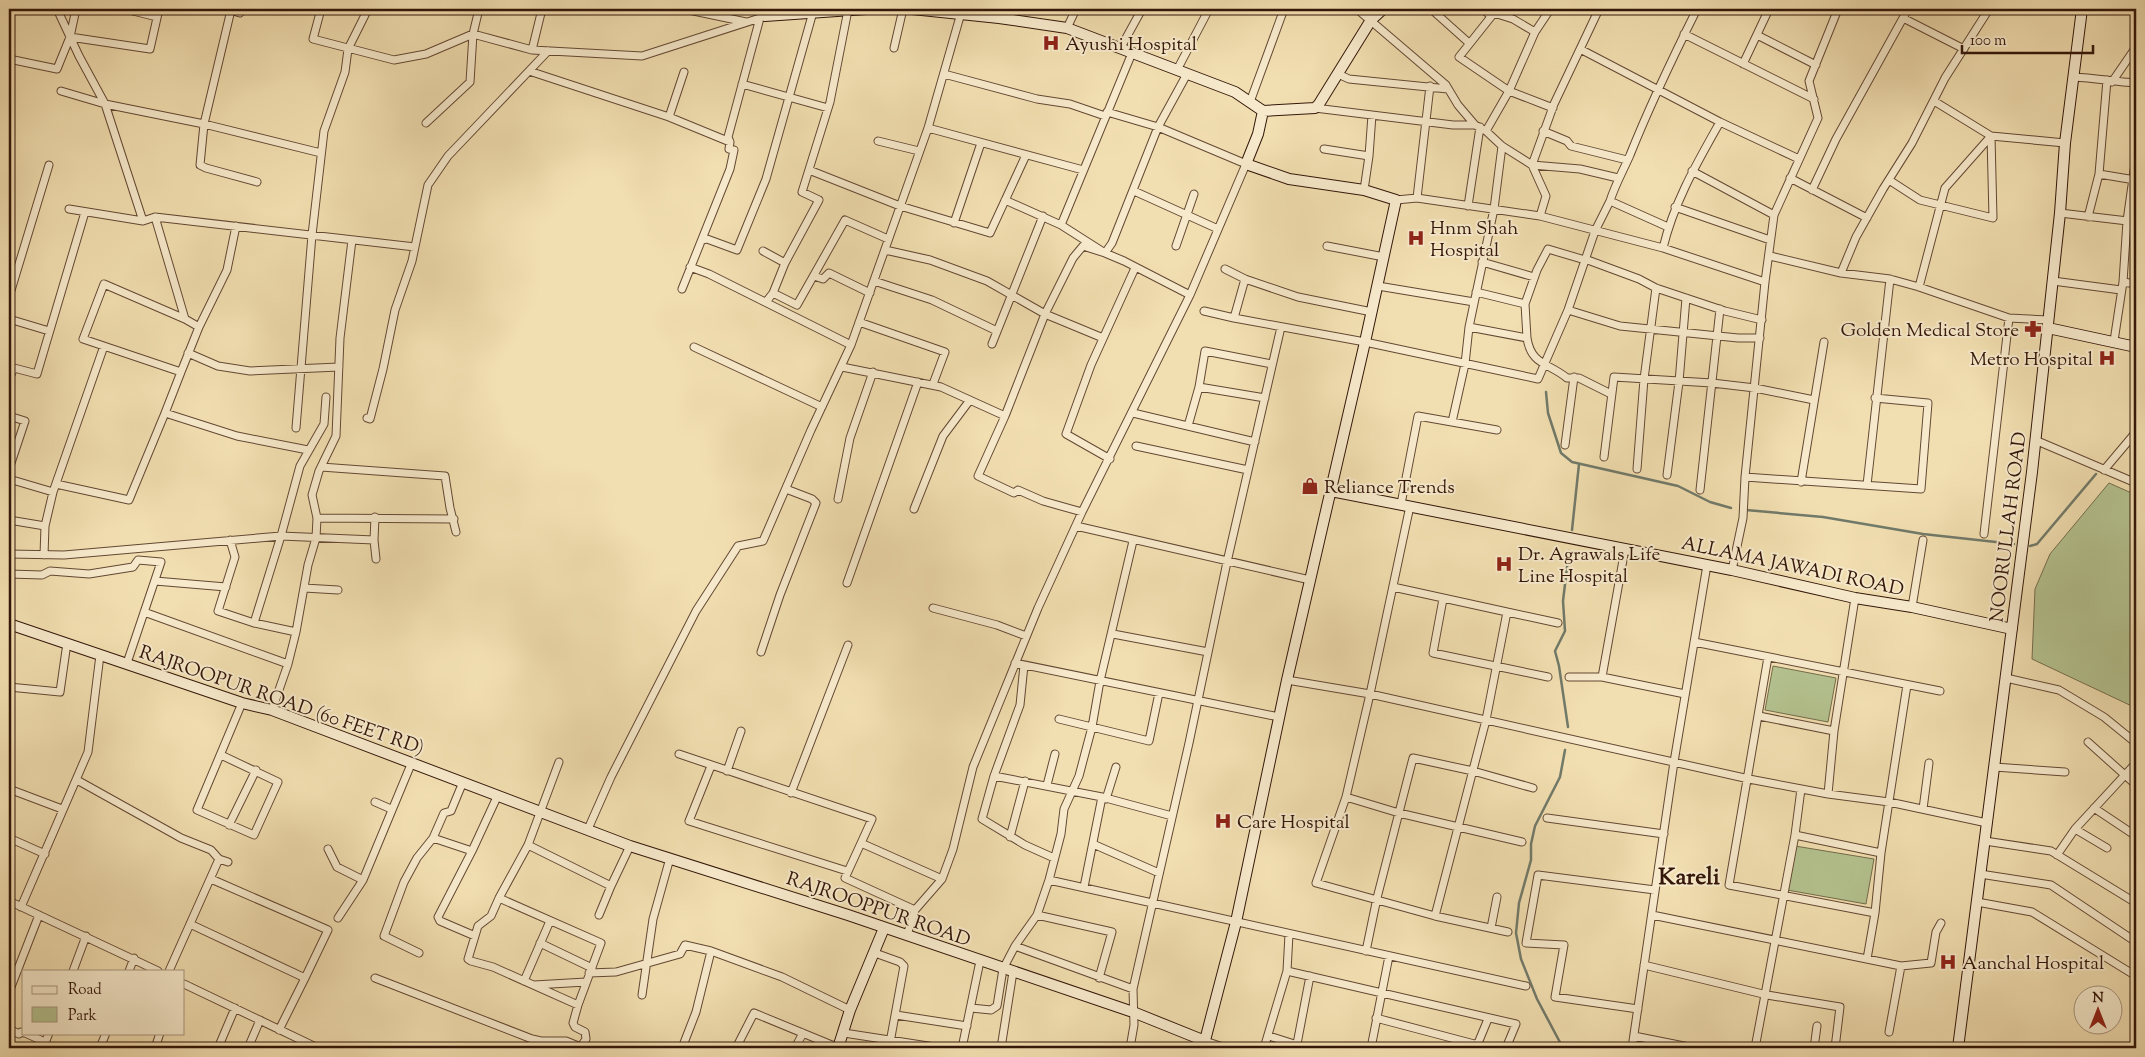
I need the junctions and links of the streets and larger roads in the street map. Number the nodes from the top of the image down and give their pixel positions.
1 (57, 9) edge
2 (76, 9) edge
3 (125, 9) edge
4 (321, 9) edge
5 (368, 9) edge
6 (479, 9) edge
7 (542, 9) edge
8 (684, 9) edge
9 (866, 9) edge
10 (902, 9) edge
11 (912, 9) edge
12 (1076, 9) edge
13 (1142, 9) edge
14 (1209, 9) edge
15 (1284, 9) edge
16 (1357, 9) edge
17 (1383, 9) edge
18 (1431, 9) edge
19 (1483, 9) edge
20 (1546, 9) edge
21 (1599, 9) edge
22 (1697, 9) edge
23 (1770, 9) edge
24 (1838, 9) edge
25 (1908, 9) edge
26 (1989, 9) edge
27 (2082, 9) edge
28 (228, 10) edge
29 (848, 10) junction
30 (950, 10) edge
31 (813, 12) junction
32 (158, 13) edge
33 (240, 13) dead end
34 (961, 13) junction
35 (1494, 13) junction
36 (764, 14) edge
37 (1903, 18) junction
38 (1371, 20) junction
39 (746, 22) junction
40 (1067, 28) junction
41 (1535, 32) junction
42 (473, 34) junction
43 (1684, 34) junction
44 (1757, 34) junction
45 (70, 36) junction
46 (1469, 43) junction
47 (2136, 47) edge
48 (894, 48) dead end
49 (348, 49) junction
50 (1120, 49) junction
51 (1580, 49) junction
52 (1964, 49) junction
53 (532, 50) junction
54 (548, 51) junction
55 (1132, 53) junction
56 (9, 58) edge
57 (1743, 64) junction
58 (1816, 64) junction
59 (1177, 70) junction
60 (529, 71) junction
61 (684, 72) dead end
62 (944, 74) junction
63 (1187, 74) junction
64 (1338, 74) junction
65 (2074, 77) junction
66 (2110, 81) junction
67 (2136, 83) edge
68 (742, 84) junction
69 (1430, 86) junction
70 (1448, 89) junction
71 (1657, 89) junction
72 (62, 91) dead end
73 (1509, 91) junction
74 (790, 98) junction
75 (1814, 99) junction
76 (1934, 100) junction
77 (1250, 102) junction
78 (106, 104) junction
79 (828, 108) junction
80 (1315, 108) junction
81 (1553, 108) junction
82 (1263, 111) junction
83 (1106, 114) junction
84 (1372, 115) junction
85 (669, 117) junction
86 (1425, 121) junction
87 (1720, 122) junction
88 (426, 123) dead end
89 (204, 124) junction
90 (1158, 127) junction
91 (1480, 127) junction
92 (928, 128) junction
93 (1543, 131) junction
94 (1991, 136) junction
95 (730, 142) junction
96 (878, 142) dead end
97 (981, 143) junction
98 (2065, 143) junction
99 (1502, 146) junction
100 (1324, 149) dead end
101 (919, 151) junction
102 (321, 153) junction
103 (1026, 155) junction
104 (1369, 156) junction
105 (2136, 157) edge
106 (1799, 159) junction
107 (1627, 160) junction
108 (49, 164) dead end
109 (1246, 164) junction
110 (1532, 164) junction
111 (809, 170) junction
112 (1083, 170) junction
113 (1692, 171) junction
114 (2098, 174) junction
115 (1618, 178) junction
116 (1790, 178) junction
117 (1888, 180) junction
118 (2134, 180) edge
119 (257, 182) dead end
120 (1364, 190) junction
121 (1812, 190) junction
122 (1134, 191) junction
123 (1194, 194) dead end
124 (1417, 198) junction
125 (1005, 200) junction
126 (1396, 200) junction
127 (1610, 201) junction
128 (1940, 205) junction
129 (900, 206) junction
130 (1468, 206) junction
131 (1675, 207) junction
132 (69, 210) dead end
133 (1494, 210) junction
134 (85, 212) junction
135 (2060, 213) junction
136 (1187, 215) junction
137 (1774, 215) junction
138 (1043, 216) junction
139 (1540, 216) junction
140 (155, 217) junction
141 (2088, 217) junction
142 (1867, 218) junction
143 (143, 221) junction
144 (2127, 221) junction
145 (954, 222) junction
146 (2136, 222) edge
147 (1061, 225) junction
148 (236, 226) junction
149 (1668, 227) junction
150 (1218, 229) junction
151 (1595, 231) junction
152 (312, 235) junction
153 (888, 238) junction
154 (352, 240) junction
155 (702, 240) junction
156 (1770, 240) junction
157 (1176, 246) dead end
158 (1327, 246) dead end
159 (415, 247) junction
160 (1663, 248) junction
161 (884, 250) junction
162 (762, 251) dead end
163 (1104, 253) junction
164 (1770, 256) junction
165 (1384, 257) junction
166 (1585, 259) junction
167 (1482, 262) junction
168 (785, 263) junction
169 (690, 267) junction
170 (1134, 268) junction
171 (1225, 269) dead end
172 (1841, 273) junction
173 (814, 276) junction
174 (1534, 277) junction
175 (1245, 279) junction
176 (1890, 279) junction
177 (874, 281) junction
178 (2052, 281) junction
179 (1765, 282) junction
180 (2136, 284) edge
181 (1378, 286) junction
182 (2122, 286) junction
183 (1919, 287) junction
184 (1656, 288) junction
185 (682, 289) dead end
186 (1476, 292) junction
187 (870, 293) junction
188 (772, 294) junction
189 (1010, 295) junction
190 (1190, 295) junction
191 (9, 297) edge
192 (1686, 298) junction
193 (766, 302) junction
194 (1474, 302) junction
195 (1525, 304) junction
196 (1720, 309) junction
197 (1568, 310) junction
198 (1204, 311) dead end
199 (1372, 312) junction
200 (1045, 314) junction
201 (1234, 318) junction
202 (2010, 318) junction
203 (185, 319) junction
204 (9, 320) edge
205 (1762, 320) junction
206 (860, 322) junction
207 (2048, 324) junction
208 (199, 327) junction
209 (1281, 327) junction
210 (1468, 327) junction
211 (1650, 329) junction
212 (49, 331) junction
213 (997, 331) junction
214 (1683, 332) junction
215 (1717, 336) junction
216 (1103, 338) junction
217 (1527, 338) junction
218 (1760, 338) junction
219 (2114, 341) junction
220 (1365, 342) junction
221 (1824, 342) dead end
222 (992, 344) dead end
223 (851, 345) junction
224 (104, 346) junction
225 (2136, 347) edge
226 (694, 348) dead end
227 (188, 353) junction
228 (1272, 364) junction
229 (1465, 364) junction
230 (1544, 365) junction
231 (301, 367) junction
232 (339, 367) junction
233 (842, 367) junction
234 (181, 372) junction
235 (873, 372) junction
236 (1574, 377) junction
237 (9, 379) edge
238 (1644, 379) junction
239 (918, 382) junction
240 (1679, 382) junction
241 (1712, 383) junction
242 (933, 384) junction
243 (1199, 387) junction
244 (1756, 388) junction
245 (1612, 394) junction
246 (326, 396) dead end
247 (1265, 398) junction
248 (1875, 398) junction
249 (970, 400) junction
250 (1814, 400) junction
251 (822, 406) junction
252 (166, 413) junction
253 (1133, 413) junction
254 (9, 416) edge
255 (1005, 416) junction
256 (367, 418) dead end
257 (1452, 422) junction
258 (1188, 426) junction
259 (296, 428) dead end
260 (1497, 430) dead end
261 (2136, 432) edge
262 (2035, 440) junction
263 (1255, 442) junction
264 (1565, 445) dead end
265 (1136, 446) dead end
266 (308, 450) junction
267 (1604, 457) dead end
268 (1110, 459) junction
269 (321, 468) junction
270 (9, 469) edge
271 (1637, 469) dead end
272 (1248, 470) junction
273 (2104, 470) junction
274 (1667, 475) dead end
275 (1746, 477) junction
276 (9, 479) edge
277 (1801, 482) junction
278 (2136, 483) edge
279 (56, 484) junction
280 (1867, 486) junction
281 (786, 489) junction
282 (1331, 490) junction
283 (1700, 490) dead end
284 (54, 492) junction
285 (838, 499) dead end
286 (1405, 505) junction
287 (914, 509) dead end
288 (1082, 512) junction
289 (375, 517) junction
290 (317, 518) junction
291 (454, 519) junction
292 (9, 520) edge
293 (45, 526) junction
294 (1076, 526) junction
295 (456, 532) dead end
296 (1984, 534) dead end
297 (281, 536) junction
298 (316, 538) junction
299 (230, 540) junction
300 (374, 540) junction
301 (1923, 540) dead end
302 (1133, 541) junction
303 (1624, 549) junction
304 (9, 554) edge
305 (44, 555) junction
306 (376, 559) dead end
307 (1227, 562) junction
308 (1707, 565) junction
309 (1732, 570) junction
310 (9, 574) edge
311 (1310, 580) junction
312 (154, 581) junction
313 (847, 583) dead end
314 (226, 587) junction
315 (1393, 587) junction
316 (304, 588) junction
317 (338, 590) dead end
318 (1855, 598) junction
319 (1443, 599) junction
320 (933, 608) dead end
321 (1912, 608) junction
322 (144, 612) junction
323 (1507, 612) junction
324 (254, 622) junction
325 (1558, 623) dead end
326 (9, 624) edge
327 (2012, 629) junction
328 (296, 632) junction
329 (1112, 634) junction
330 (1026, 636) junction
331 (1694, 642) junction
332 (66, 644) junction
333 (848, 645) dead end
334 (760, 652) dead end
335 (1208, 652) junction
336 (100, 655) junction
337 (1768, 657) junction
338 (127, 663) junction
339 (1015, 663) junction
340 (288, 664) junction
341 (1024, 665) junction
342 (1496, 665) junction
343 (1844, 672) junction
344 (1548, 677) dead end
345 (1569, 677) dead end
346 (1602, 677) junction
347 (2006, 678) junction
348 (1287, 680) junction
349 (1100, 681) junction
350 (1907, 685) junction
351 (9, 687) edge
352 (1940, 692) dead end
353 (1159, 693) junction
354 (1370, 694) junction
355 (1685, 694) junction
356 (1198, 701) junction
357 (242, 703) junction
358 (272, 710) junction
359 (1759, 716) junction
360 (1279, 717) junction
361 (1060, 719) dead end
362 (1486, 720) junction
363 (1092, 727) junction
364 (741, 731) dead end
365 (1834, 731) junction
366 (2088, 742) dead end
367 (2136, 744) edge
368 (679, 754) dead end
369 (1055, 754) dead end
370 (220, 755) junction
371 (412, 762) junction
372 (559, 762) dead end
373 (1674, 762) junction
374 (2136, 762) edge
375 (1929, 763) dead end
376 (711, 766) junction
377 (1116, 767) dead end
378 (1994, 767) junction
379 (256, 770) junction
380 (727, 771) junction
381 (1473, 771) junction
382 (2065, 772) dead end
383 (2125, 775) junction
384 (994, 776) junction
385 (1749, 779) junction
386 (76, 780) junction
387 (1025, 781) junction
388 (464, 782) junction
389 (2136, 784) edge
390 (1047, 786) junction
391 (1533, 788) dead end
392 (9, 789) edge
393 (1801, 789) junction
394 (1072, 791) junction
395 (791, 793) junction
396 (1828, 794) junction
397 (497, 796) junction
398 (1346, 797) junction
399 (1104, 798) junction
400 (375, 802) dead end
401 (1889, 802) junction
402 (2094, 808) junction
403 (62, 809) junction
404 (391, 809) junction
405 (1923, 809) junction
406 (541, 813) junction
407 (1399, 813) junction
408 (1172, 816) junction
409 (1547, 818) dead end
410 (1987, 823) junction
411 (229, 825) junction
412 (1460, 826) junction
413 (588, 829) junction
414 (2076, 829) junction
415 (1664, 834) junction
416 (1795, 835) junction
417 (2136, 836) edge
418 (1010, 837) junction
419 (9, 838) edge
420 (433, 838) junction
421 (1522, 842) dead end
422 (1985, 842) junction
423 (861, 843) junction
424 (1094, 844) junction
425 (528, 845) junction
426 (630, 846) junction
427 (2107, 848) dead end
428 (328, 849) dead end
429 (472, 852) junction
430 (1881, 852) junction
431 (45, 854) junction
432 (2056, 855) junction
433 (670, 858) junction
434 (1054, 858) junction
435 (219, 859) junction
436 (228, 862) dead end
437 (847, 871) junction
438 (1159, 873) junction
439 (1980, 874) junction
440 (942, 879) junction
441 (211, 880) junction
442 (363, 880) junction
443 (1050, 880) junction
444 (611, 886) junction
445 (1084, 887) junction
446 (1655, 890) junction
447 (1784, 896) junction
448 (1497, 897) dead end
449 (499, 898) junction
450 (1377, 898) junction
451 (2135, 900) edge
452 (9, 901) edge
453 (1977, 902) junction
454 (1152, 903) junction
455 (22, 907) junction
456 (916, 910) junction
457 (1875, 913) junction
458 (39, 915) junction
459 (599, 915) dead end
460 (1038, 915) junction
461 (1652, 915) junction
462 (1436, 916) junction
463 (338, 918) dead end
464 (550, 921) junction
465 (1236, 922) junction
466 (1941, 923) dead end
467 (190, 924) junction
468 (884, 928) junction
469 (1491, 928) junction
470 (1508, 932) dead end
471 (1289, 934) junction
472 (86, 936) junction
473 (474, 936) junction
474 (907, 936) junction
475 (1776, 941) junction
476 (2136, 942) edge
477 (540, 943) junction
478 (1015, 946) junction
479 (1366, 951) junction
480 (711, 952) junction
481 (420, 953) dead end
482 (875, 953) junction
483 (1389, 956) junction
484 (134, 958) junction
485 (1867, 959) junction
486 (980, 961) junction
487 (646, 963) junction
488 (1644, 965) junction
489 (1901, 966) junction
490 (1002, 969) junction
491 (73, 970) edge
492 (129, 970) edge
493 (156, 970) edge
494 (170, 970) edge
495 (590, 970) junction
496 (1287, 971) junction
497 (1013, 972) junction
498 (1310, 976) junction
499 (2136, 976) edge
500 (305, 978) junction
501 (376, 978) dead end
502 (1099, 978) junction
503 (524, 981) junction
504 (586, 982) junction
505 (185, 984) edge
506 (532, 985) junction
507 (1526, 986) dead end
508 (1133, 989) junction
509 (9, 992) edge
510 (1382, 992) junction
511 (1766, 994) junction
512 (642, 995) dead end
513 (578, 1005) junction
514 (235, 1008) junction
515 (971, 1008) junction
516 (1638, 1009) junction
517 (850, 1010) junction
518 (1133, 1012) junction
519 (896, 1014) junction
520 (1376, 1018) junction
521 (1488, 1019) junction
522 (260, 1020) junction
523 (967, 1026) junction
524 (1817, 1026) dead end
525 (9, 1029) edge
526 (279, 1030) junction
527 (22, 1032) edge
528 (1889, 1032) dead end
529 (803, 1033) junction
530 (844, 1033) junction
531 (26, 1034) edge
532 (106, 1034) edge
533 (160, 1034) edge
534 (1269, 1036) junction
535 (1634, 1036) junction
536 (890, 1044) edge
537 (1297, 1044) junction
538 (44, 1045) edge
539 (304, 1045) edge
540 (1204, 1045) edge
541 (1477, 1046) edge
542 (100, 1048) edge
543 (154, 1048) edge
544 (218, 1048) edge
545 (248, 1048) edge
546 (318, 1048) edge
547 (581, 1048) edge
548 (682, 1048) edge
549 (736, 1048) edge
550 (795, 1048) edge
551 (839, 1048) edge
552 (941, 1048) edge
553 (962, 1048) edge
554 (1001, 1048) edge
555 (1130, 1048) edge
556 (1226, 1048) edge
557 (1264, 1048) edge
558 (1307, 1048) edge
559 (1371, 1048) edge
560 (1506, 1048) edge
561 (1632, 1048) edge
562 (1694, 1048) edge
563 (1755, 1048) edge
564 (1814, 1048) edge
565 (1835, 1048) edge
566 (1958, 1048) edge

1 - 45 street
2 - 45 street
3 - 32 street
4 - 49 street
5 - 49 street
6 - 42 street
7 - 53 street
8 - 39 street
9 - 29 street
10 - 48 street
11 - 30 street
12 - 40 street
13 - 50 street
14 - 59 street
15 - 77 street
16 - 38 street
17 - 38 street
18 - 46 street
19 - 35 street
20 - 41 street
21 - 51 street
22 - 43 street
23 - 44 street
24 - 58 street
25 - 37 street
26 - 52 street
27 - 65 street, NOORULLAH ROAD
28 - 33 street
28 - 89 street
29 - 31 street
29 - 79 street
30 - 34 street
31 - 36 street
31 - 74 street
32 - 45 street
34 - 40 street
34 - 62 street
35 - 41 street
35 - 46 street
36 - 39 street
36 - 68 street
37 - 52 street
37 - 121 street
38 - 64 street
38 - 70 street
39 - 54 street
40 - 50 street
41 - 73 street
42 - 49 street
42 - 53 street
42 - 88 street
43 - 57 street
43 - 71 street
44 - 57 street
44 - 58 street
45 - 56 street
45 - 78 street
46 - 73 street
47 - 66 street
49 - 102 street
50 - 55 street
51 - 71 street
51 - 81 street
52 - 76 street
53 - 54 street
54 - 60 street
55 - 59 street
55 - 83 street
57 - 75 street
58 - 75 street
59 - 63 street
60 - 85 street
60 - 159 street
61 - 85 street
62 - 83 street
62 - 92 street
63 - 77 street
63 - 90 street
64 - 69 street
64 - 80 street
65 - 66 street
65 - 98 street, NOORULLAH ROAD
66 - 67 street
66 - 114 street
68 - 74 street
68 - 95 street
69 - 70 street
69 - 86 street
70 - 91 street
71 - 87 street
71 - 107 street
72 - 78 street
73 - 81 street
73 - 91 street
74 - 79 street
74 - 155 street
75 - 106 street
76 - 94 street
76 - 117 street
77 - 82 street
78 - 89 street
78 - 143 street
79 - 111 street
80 - 82 street
80 - 84 street
81 - 93 street
82 - 109 street
83 - 90 street
83 - 112 street
84 - 86 street
84 - 104 street
85 - 95 street
86 - 91 street
86 - 124 street
87 - 106 street
87 - 113 street
89 - 102 street
89 - 119 street
90 - 109 street
90 - 122 street
91 - 99 street
91 - 130 street
92 - 97 street
92 - 101 street
93 - 107 street
93 - 110 street
94 - 98 street
94 - 128 street
94 - 128 street
95 - 155 street
96 - 101 street
97 - 103 street
97 - 145 street
98 - 135 street, NOORULLAH ROAD
99 - 110 street
99 - 133 street
100 - 104 street
101 - 129 street
102 - 152 street
103 - 112 street
103 - 125 street
104 - 120 street
105 - 118 street
106 - 116 street
107 - 115 street
108 - 191 street
109 - 120 street
109 - 150 street
110 - 115 street
110 - 139 street
111 - 129 street
111 - 168 street
112 - 147 street
113 - 131 street
113 - 137 street
114 - 118 street
114 - 141 street
115 - 127 street
116 - 121 street
116 - 137 street
117 - 128 street
117 - 142 street
118 - 144 street
120 - 126 street
121 - 142 street
122 - 136 street
122 - 163 street
123 - 136 street
124 - 126 street
124 - 130 street
125 - 138 street
125 - 145 street
126 - 165 street
127 - 149 street
127 - 151 street
128 - 183 street
129 - 145 street
129 - 153 street
130 - 133 street
131 - 149 street
131 - 156 street
132 - 134 street
133 - 139 street
133 - 167 street
134 - 143 street
134 - 212 street
135 - 141 street
135 - 178 street, NOORULLAH ROAD
136 - 150 street
136 - 157 street
137 - 156 street
138 - 147 street
138 - 189 street
139 - 151 street
140 - 143 street
140 - 148 street
140 - 203 street
141 - 144 street
142 - 172 street
144 - 146 street
144 - 182 street
147 - 163 street
148 - 152 street
148 - 208 street
149 - 160 street
150 - 190 street
151 - 160 street
151 - 166 street
152 - 154 street
152 - 231 street
153 - 161 street
153 - 173 street
154 - 159 street
154 - 232 street
155 - 169 street
156 - 164 street
158 - 165 street
159 - 256 street
160 - 179 street
161 - 177 street
161 - 189 street
162 - 168 street
163 - 170 street
163 - 200 street
164 - 172 street
164 - 179 street
165 - 181 street
166 - 174 street
166 - 184 street
166 - 197 street
167 - 174 street
167 - 186 street
168 - 188 street
169 - 185 street
169 - 193 street
170 - 190 street
170 - 216 street
171 - 175 street
172 - 176 street
173 - 187 street
173 - 188 street
174 - 195 street
175 - 199 street
175 - 201 street
176 - 183 street
176 - 248 street
177 - 187 street
177 - 213 street
178 - 182 street
178 - 207 street, NOORULLAH ROAD
179 - 205 street
180 - 182 street
181 - 194 street
181 - 199 street
182 - 219 street
183 - 202 street
184 - 192 street
184 - 211 street
186 - 194 street
186 - 195 street
187 - 206 street
188 - 193 street
189 - 200 street
189 - 213 street
190 - 253 street
192 - 196 street
192 - 214 street
193 - 223 street
194 - 210 street
195 - 217 street
196 - 205 street
196 - 215 street
197 - 211 street
197 - 230 street
198 - 201 street
199 - 220 street
200 - 216 street
200 - 255 street
201 - 209 street
202 - 207 street
202 - 296 street
203 - 208 street
203 - 224 street
204 - 212 street
205 - 218 street
206 - 223 street
206 - 242 street
207 - 219 street
207 - 262 street, NOORULLAH ROAD
208 - 227 street
209 - 220 street
209 - 228 street
210 - 217 street
210 - 229 street
211 - 214 street
211 - 238 street
212 - 237 street
213 - 222 street
214 - 215 street
214 - 240 street
215 - 218 street
215 - 241 street
216 - 268 street
217 - 230 street
218 - 244 street
219 - 225 street
220 - 229 street
220 - 282 street
221 - 250 street
223 - 233 street
224 - 234 street
224 - 279 street
226 - 251 street
227 - 231 street
227 - 234 street
228 - 243 street
228 - 247 street
229 - 230 street
229 - 257 street
230 - 236 street
231 - 232 street
231 - 259 street
232 - 269 street
233 - 235 street
233 - 251 street
234 - 252 street
235 - 239 street
235 - 285 street
236 - 245 street
236 - 264 street
238 - 240 street
238 - 245 street
238 - 271 street
239 - 242 street
239 - 313 street
240 - 241 street
240 - 274 street
241 - 244 street
241 - 283 street
242 - 249 street
243 - 247 street
243 - 258 street
244 - 250 street
244 - 275 street
245 - 267 street
246 - 266 street
247 - 263 street
248 - 280 street
248 - 280 street
249 - 255 street
249 - 287 street
250 - 277 street
251 - 281 street
252 - 266 street
252 - 279 street
253 - 258 street
253 - 268 street
254 - 270 street
255 - 288 street
257 - 260 street
257 - 286 street
258 - 263 street
261 - 273 street
262 - 273 street
262 - 327 street, NOORULLAH ROAD
263 - 272 street
265 - 272 street
266 - 297 street
268 - 288 street
269 - 290 street
269 - 291 street
272 - 307 street
273 - 278 street
275 - 277 street
275 - 309 street
276 - 284 street
277 - 280 street
279 - 284 street
281 - 334 street
281 - 413 street
282 - 286 street, ALLAMA JAWADI ROAD
282 - 311 street
284 - 293 street
286 - 303 street, ALLAMA JAWADI ROAD
286 - 315 street
288 - 294 street
289 - 290 street
289 - 291 street
289 - 300 street
290 - 298 street
291 - 295 street
292 - 293 street
293 - 305 street
294 - 302 street
294 - 330 street
297 - 298 street
297 - 299 street
297 - 324 street
298 - 300 street
298 - 316 street
299 - 305 street
299 - 314 street
300 - 306 street
301 - 321 street
302 - 307 street
302 - 329 street
303 - 308 street, ALLAMA JAWADI ROAD
303 - 346 street
304 - 305 street
307 - 311 street
307 - 335 street
308 - 309 street, ALLAMA JAWADI ROAD
308 - 331 street
309 - 318 street, ALLAMA JAWADI ROAD
310 - 312 street
311 - 348 street
312 - 314 street
312 - 322 street
314 - 324 street
315 - 319 street
315 - 354 street
316 - 317 street
316 - 328 street
318 - 321 street, ALLAMA JAWADI ROAD
318 - 343 street
319 - 323 street
319 - 342 street
320 - 330 street
321 - 327 street, ALLAMA JAWADI ROAD
322 - 338 street
322 - 340 street
323 - 325 street
323 - 342 street
324 - 328 street
326 - 332 street, RAJROOPUR ROAD (60 FEET RD)
327 - 347 street, NOORULLAH ROAD
328 - 340 street
329 - 335 street
329 - 349 street
330 - 339 street
331 - 337 street
331 - 355 street
332 - 336 street, RAJROOPUR ROAD (60 FEET RD)
332 - 351 street
333 - 395 street
335 - 356 street
336 - 338 street, RAJROOPUR ROAD (60 FEET RD)
336 - 386 street
337 - 343 street
337 - 359 street
338 - 357 street, RAJROOPUR ROAD (60 FEET RD)
339 - 341 street
339 - 440 street
340 - 358 street
341 - 349 street
341 - 384 street
342 - 344 street
342 - 362 street
343 - 350 street
343 - 365 street
345 - 346 street
346 - 355 street
347 - 367 street
347 - 378 street, NOORULLAH ROAD
348 - 354 street
348 - 360 street
349 - 353 street
349 - 363 street
350 - 352 street
350 - 401 street
353 - 356 street
353 - 363 street
354 - 362 street
354 - 398 street
355 - 373 street
356 - 360 street
356 - 408 street
357 - 358 street, RAJROOPUR ROAD (60 FEET RD)
357 - 370 street
358 - 371 street, RAJROOPUR ROAD (60 FEET RD)
359 - 365 street
359 - 385 street
360 - 465 street
361 - 363 street
362 - 373 street
362 - 381 street
363 - 394 street
364 - 380 street
365 - 396 street
366 - 383 street
368 - 376 street
369 - 390 street
370 - 379 street
370 - 411 street
371 - 388 street, RAJROOPUR ROAD (60 FEET RD)
371 - 404 street
372 - 406 street
373 - 385 street
373 - 415 street
374 - 383 street
375 - 405 street
376 - 380 street
376 - 437 street
377 - 399 street
378 - 382 street
378 - 410 street, NOORULLAH ROAD
379 - 411 street
379 - 411 street
380 - 395 street
381 - 391 street
381 - 407 street
381 - 412 street
383 - 389 street
383 - 402 street
384 - 387 street
384 - 418 street
385 - 393 street
385 - 447 street
386 - 403 street
386 - 435 street
387 - 390 street
387 - 418 street
388 - 397 street, RAJROOPUR ROAD (60 FEET RD)
388 - 420 street
390 - 394 street
392 - 403 street
393 - 396 street
393 - 416 street
394 - 399 street
394 - 434 street
395 - 423 street
396 - 401 street
397 - 406 street, RAJROOPUR ROAD (60 FEET RD)
397 - 429 street
398 - 407 street
398 - 450 street
399 - 408 street
399 - 424 street
400 - 404 street
401 - 405 street
401 - 430 street
402 - 414 street
402 - 417 street
403 - 431 street
404 - 442 street
405 - 410 street
406 - 413 street, RAJROOPPUR ROAD
406 - 425 street
407 - 412 street
407 - 450 street
408 - 438 street
409 - 415 street
410 - 422 street, NOORULLAH ROAD
412 - 421 street
412 - 462 street
413 - 426 street, RAJROOPPUR ROAD
414 - 427 street
414 - 432 street
415 - 446 street
416 - 430 street
416 - 447 street
418 - 434 street
419 - 431 street
420 - 429 street
420 - 481 street
422 - 432 street
422 - 439 street, NOORULLAH ROAD
423 - 437 street
423 - 440 street
424 - 438 street
424 - 445 street
425 - 444 street
425 - 449 street
426 - 433 street, RAJROOPPUR ROAD
426 - 444 street
428 - 442 street
429 - 473 street
430 - 457 street
431 - 455 street
432 - 451 street
433 - 468 street, RAJROOPPUR ROAD
433 - 487 street
434 - 443 street
435 - 436 street
435 - 441 street
437 - 456 street
438 - 454 street
439 - 453 street, NOORULLAH ROAD
439 - 476 street
440 - 456 street
441 - 467 street
441 - 500 street
442 - 463 street
443 - 445 street
443 - 460 street
444 - 459 street
445 - 454 street
446 - 461 street
446 - 516 street
447 - 457 street
447 - 475 street
448 - 469 street
449 - 464 street
449 - 473 street
450 - 462 street
450 - 479 street
452 - 455 street
453 - 499 street
453 - 566 street, NOORULLAH ROAD
454 - 465 street
454 - 508 street
455 - 458 street
456 - 474 street
457 - 485 street
458 - 472 street
458 - 509 street
460 - 478 street
460 - 502 street
461 - 475 street
461 - 488 street
462 - 469 street
464 - 477 street
464 - 495 street
465 - 471 street
465 - 540 street
466 - 489 street
467 - 494 street
467 - 500 street
468 - 474 street, RAJROOPPUR ROAD
468 - 482 street
469 - 470 street
471 - 479 street
471 - 496 street
472 - 484 street
472 - 491 street
473 - 503 street
474 - 486 street, RAJROOPPUR ROAD
475 - 485 street
475 - 511 street
477 - 495 street
477 - 503 street
478 - 490 street
478 - 502 street
479 - 483 street
480 - 487 street
480 - 517 street
480 - 548 street
482 - 517 street
482 - 519 street
483 - 507 street
483 - 510 street
484 - 492 street
484 - 493 street
485 - 489 street
486 - 490 street, RAJROOPPUR ROAD
486 - 515 street
487 - 495 street
487 - 512 street
488 - 511 street
488 - 516 street
489 - 528 street
490 - 497 street, RAJROOPPUR ROAD
490 - 515 street
495 - 504 street
496 - 498 street
496 - 534 street
497 - 518 street, RAJROOPPUR ROAD
497 - 554 street
498 - 510 street
498 - 537 street
500 - 526 street
501 - 547 street
502 - 508 street
503 - 506 street
504 - 506 street
504 - 513 street
505 - 514 street
506 - 513 street
508 - 518 street
510 - 520 street
510 - 521 street
511 - 563 street
511 - 565 street
513 - 547 street
514 - 522 street
514 - 544 street
515 - 523 street
516 - 535 street
517 - 530 street
518 - 540 street, RAJROOPPUR ROAD
518 - 555 street
519 - 523 street
519 - 536 street
520 - 541 street
520 - 559 street
521 - 541 street
521 - 560 street
522 - 526 street
522 - 545 street
523 - 553 street
524 - 564 street
525 - 527 street
526 - 539 street
529 - 549 street
529 - 550 street
529 - 551 street
530 - 536 street
530 - 551 street
531 - 538 street
532 - 542 street
533 - 543 street
534 - 537 street
534 - 557 street
535 - 561 street
535 - 562 street
536 - 552 street
537 - 558 street
539 - 546 street
540 - 556 street

